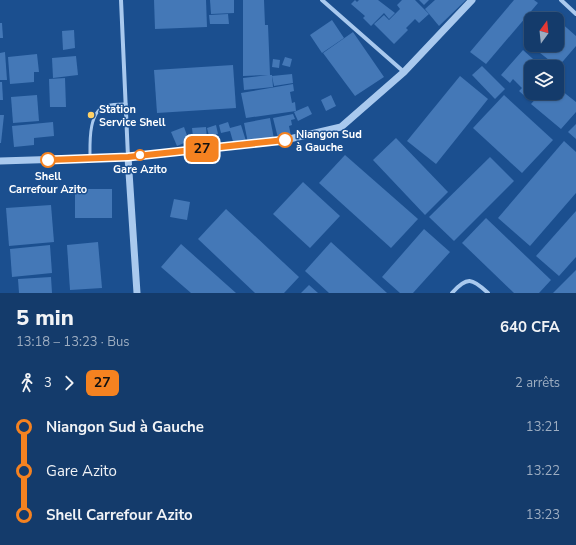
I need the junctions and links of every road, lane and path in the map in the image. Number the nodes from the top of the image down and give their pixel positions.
1 (121, 0) edge
2 (322, 0) edge
3 (472, 0) edge
4 (561, 0) edge
5 (576, 14) edge
6 (404, 72) junction
7 (126, 104) junction
8 (128, 157) junction
9 (90, 158) junction
10 (0, 161) edge
11 (137, 293) edge
12 (452, 293) edge
13 (488, 293) edge

1 - 7 street
2 - 6 street
3 - 6 street
4 - 5 street
6 - 8 street
7 - 8 street
7 - 9 lane
8 - 9 street
8 - 11 street
9 - 10 street
12 - 13 street

